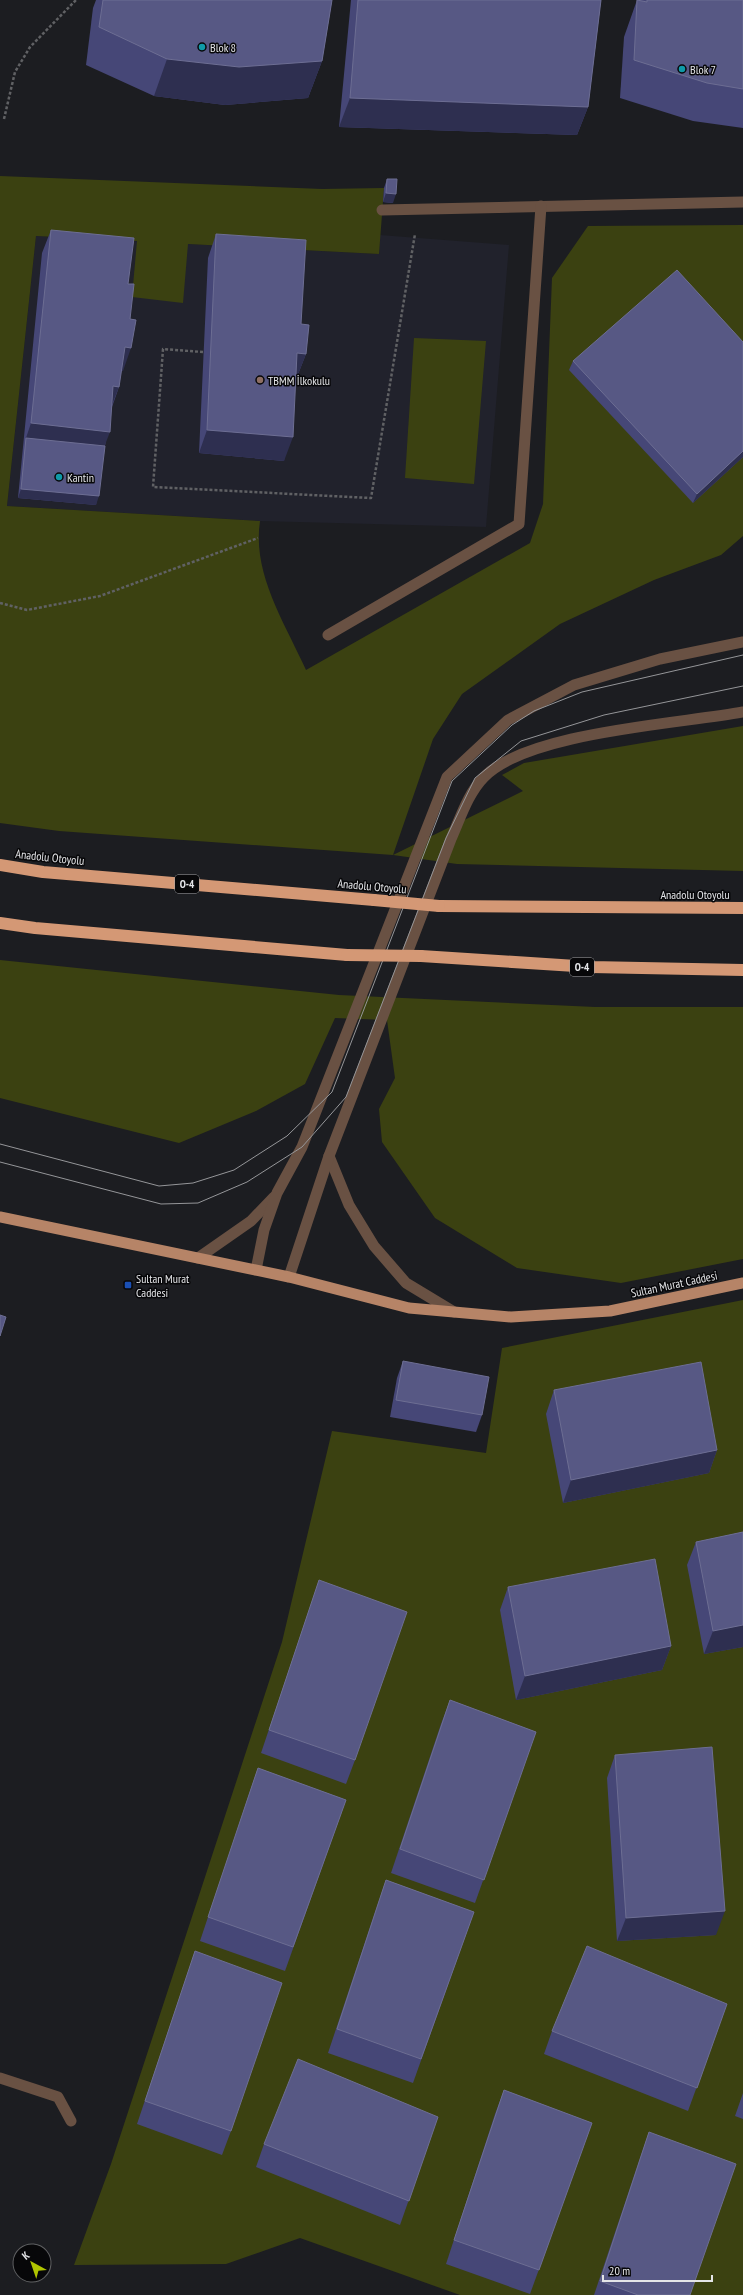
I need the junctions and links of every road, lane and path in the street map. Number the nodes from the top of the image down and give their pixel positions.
1 (76, 0) edge
2 (4, 119) dead end
3 (743, 202) edge
4 (541, 206) junction
5 (382, 210) dead end
6 (419, 210) junction
7 (203, 352) dead end
8 (258, 538) dead end
9 (0, 603) edge
10 (328, 635) dead end
11 (743, 642) edge
12 (743, 712) edge
13 (0, 866) edge
14 (743, 908) edge
15 (0, 923) edge
16 (743, 970) edge
17 (329, 1156) junction
18 (277, 1193) junction
19 (0, 1216) edge
20 (198, 1258) junction
21 (256, 1270) junction
22 (289, 1277) junction
23 (743, 1283) edge
24 (454, 1312) junction
25 (0, 2078) edge
26 (71, 2121) dead end

1 - 2 path
3 - 4 street
4 - 6 street
4 - 10 street
5 - 6 street
6 - 7 path
8 - 9 path
11 - 18 street
12 - 17 street
13 - 14 highway, Anadolu Otoyolu / O-4, bridge
15 - 16 highway, O-4, bridge
17 - 22 street
17 - 24 street
18 - 20 street
18 - 21 street
19 - 20 main road, Sultan Murat Caddesi
20 - 21 main road, Sultan Murat Caddesi
21 - 22 main road, Sultan Murat Caddesi
22 - 24 main road, Sultan Murat Caddesi
23 - 24 main road, Sultan Murat Caddesi
25 - 26 street

